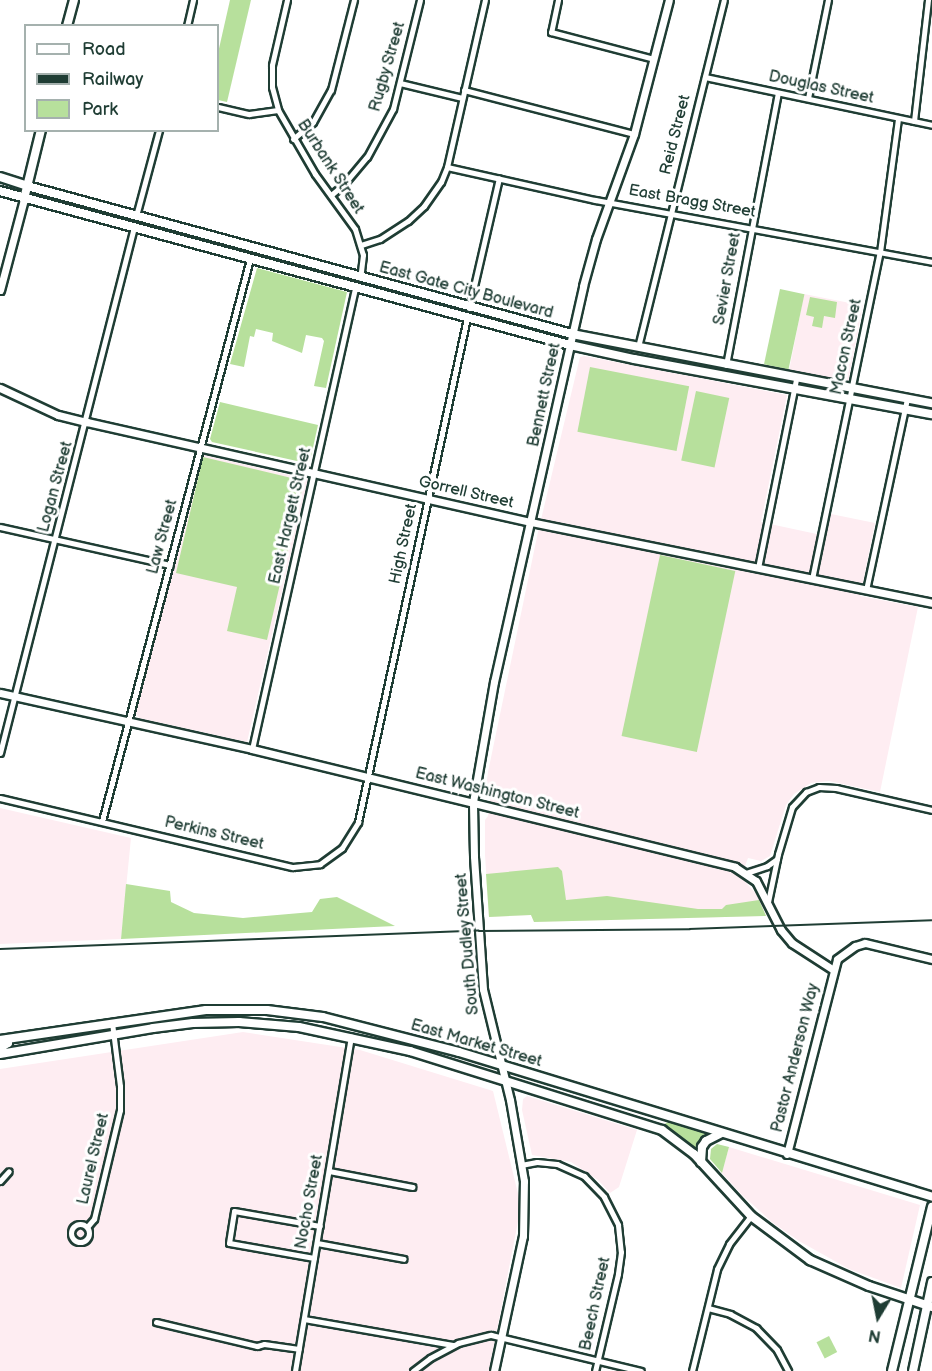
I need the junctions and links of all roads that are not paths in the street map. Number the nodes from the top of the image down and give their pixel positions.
1 (74, 0) edge
2 (193, 0) edge
3 (288, 0) edge
4 (354, 0) edge
5 (420, 0) edge
6 (485, 0) edge
7 (558, 0) edge
8 (669, 0) edge
9 (724, 0) edge
10 (828, 0) edge
11 (928, 0) edge
12 (68, 24) edge
13 (187, 24) edge
14 (654, 59) junction
15 (705, 77) junction
16 (400, 83) junction
17 (464, 90) junction
18 (778, 93) junction
19 (462, 98) junction
20 (808, 98) junction
21 (219, 107) edge
22 (278, 110) junction
23 (898, 118) junction
24 (914, 121) junction
25 (932, 125) edge
26 (40, 132) edge
27 (158, 132) edge
28 (634, 134) junction
29 (293, 139) junction
30 (447, 167) junction
31 (0, 177) edge
32 (499, 178) junction
33 (27, 186) junction
34 (0, 191) edge
35 (331, 195) junction
36 (24, 199) junction
37 (610, 202) junction
38 (670, 212) junction
39 (136, 216) junction
40 (134, 227) junction
41 (751, 227) junction
42 (362, 245) junction
43 (880, 252) junction
44 (250, 259) junction
45 (932, 262) edge
46 (360, 278) junction
47 (355, 288) junction
48 (0, 290) edge
49 (469, 308) junction
50 (467, 318) junction
51 (572, 334) junction
52 (570, 345) junction
53 (638, 347) junction
54 (726, 365) junction
55 (796, 379) junction
56 (0, 388) edge
57 (794, 389) junction
58 (852, 389) junction
59 (850, 399) junction
60 (907, 399) junction
61 (932, 404) edge
62 (905, 409) junction
63 (932, 414) edge
64 (87, 422) junction
65 (201, 448) junction
66 (315, 473) junction
67 (428, 498) junction
68 (531, 522) junction
69 (0, 527) edge
70 (56, 540) junction
71 (170, 565) junction
72 (758, 568) junction
73 (812, 579) junction
74 (866, 590) junction
75 (932, 603) edge
76 (0, 693) edge
77 (15, 696) junction
78 (128, 722) junction
79 (252, 749) junction
80 (0, 753) edge
81 (367, 777) junction
82 (0, 798) edge
83 (473, 802) junction
84 (932, 808) edge
85 (102, 821) junction
86 (777, 858) junction
87 (746, 873) junction
88 (768, 902) junction
89 (932, 959) edge
90 (832, 969) junction
91 (112, 1023) junction
92 (113, 1035) junction
93 (351, 1037) junction
94 (4, 1040) edge
95 (0, 1048) edge
96 (0, 1054) edge
97 (500, 1064) junction
98 (505, 1081) junction
99 (665, 1117) junction
100 (646, 1123) junction
101 (720, 1134) junction
102 (787, 1154) junction
103 (700, 1162) junction
104 (521, 1165) junction
105 (9, 1171) dead end
106 (329, 1171) junction
107 (0, 1181) edge
108 (412, 1187) dead end
109 (932, 1197) edge
110 (932, 1207) edge
111 (751, 1216) junction
112 (320, 1226) junction
113 (87, 1227) dead end
114 (317, 1243) junction
115 (314, 1258) junction
116 (404, 1259) dead end
117 (932, 1282) edge
118 (910, 1301) junction
119 (929, 1307) edge
120 (708, 1308) junction
121 (304, 1319) junction
122 (156, 1322) dead end
123 (502, 1338) junction
124 (454, 1345) junction
125 (298, 1349) junction
126 (598, 1361) junction
127 (294, 1371) edge
128 (414, 1371) edge
129 (494, 1371) edge
130 (595, 1371) edge
131 (641, 1371) edge
132 (692, 1371) edge
133 (788, 1371) edge
134 (892, 1371) edge
135 (914, 1371) edge

1 - 12 main road
2 - 13 street
3 - 22 street, Burbank Street
4 - 29 street
5 - 16 street, Rugby Street
6 - 17 street
7 - 14 street
8 - 14 street, Bennett Street
9 - 15 street, Reid Street
10 - 20 street
11 - 24 street
14 - 28 street, Bennett Street
15 - 18 street, Douglas Street
15 - 38 street, Reid Street
16 - 19 street
16 - 35 street, Rugby Street
17 - 19 street
17 - 28 street
18 - 20 street, Douglas Street
18 - 41 street, Sevier Street
19 - 30 street
20 - 23 street, Douglas Street
21 - 22 street
22 - 29 street, Burbank Street
23 - 24 street, Douglas Street
23 - 43 street, Macon Street
24 - 25 street, Douglas Street
26 - 33 main road
27 - 39 street
28 - 37 street, Bennett Street
29 - 35 street, Burbank Street
30 - 32 street, East Bragg Street
30 - 42 street
31 - 33 main road, East Gate City Boulevard
32 - 37 street, East Bragg Street
32 - 49 street
33 - 36 main road
33 - 39 main road, East Gate City Boulevard
34 - 36 main road, East Gate City Boulevard
35 - 42 street, Burbank Street
36 - 40 main road, East Gate City Boulevard
36 - 48 street
37 - 38 street, East Bragg Street
37 - 51 street, Bennett Street
38 - 41 street, East Bragg Street
38 - 53 street, Reid Street
39 - 46 main road, East Gate City Boulevard
40 - 44 main road, East Gate City Boulevard
40 - 64 street, Logan Street
41 - 43 street, East Bragg Street
41 - 54 street, Sevier Street
42 - 46 street
43 - 45 street, East Bragg Street
43 - 58 street, Macon Street
44 - 47 main road, East Gate City Boulevard
44 - 65 street, Law Street
46 - 49 main road, East Gate City Boulevard
47 - 50 main road, East Gate City Boulevard
47 - 66 street, East Hargett Street
49 - 51 main road, East Gate City Boulevard
50 - 52 main road, East Gate City Boulevard
50 - 67 street, High Street
51 - 52 street, Bennett Street
51 - 53 main road, East Gate City Boulevard
52 - 57 main road, East Gate City Boulevard
52 - 68 street, Bennett Street
53 - 54 main road, East Gate City Boulevard
54 - 55 main road, East Gate City Boulevard
55 - 57 street
55 - 58 main road, East Gate City Boulevard
56 - 64 street, Gorrell Street
57 - 59 main road, East Gate City Boulevard
57 - 72 street
58 - 59 street, Macon Street
58 - 60 main road, East Gate City Boulevard
59 - 62 main road, East Gate City Boulevard
59 - 73 street, Macon Street
60 - 61 main road, East Gate City Boulevard
60 - 62 street
62 - 63 main road, East Gate City Boulevard
62 - 74 street
64 - 65 street, Gorrell Street
64 - 70 street, Logan Street
65 - 66 street, Gorrell Street
65 - 71 street, Law Street
66 - 67 street, Gorrell Street
66 - 79 street, East Hargett Street
67 - 68 street, Gorrell Street
67 - 81 street, High Street
68 - 72 street, Gorrell Street
68 - 83 street, Bennett Street
69 - 70 street
70 - 71 street
70 - 77 street, Logan Street
71 - 78 street, Law Street
72 - 73 street, Gorrell Street
73 - 74 street, Gorrell Street
74 - 75 street, Gorrell Street
76 - 77 street, East Washington Street
77 - 78 street, East Washington Street
77 - 80 street, Logan Street
78 - 79 street, East Washington Street
78 - 85 street, Law Street
79 - 81 street, East Washington Street
81 - 83 street, East Washington Street
81 - 85 street, Perkins Street
82 - 85 street, Perkins Street
83 - 87 street, East Washington Street
83 - 97 street, South Dudley Street
84 - 86 street
86 - 87 street
86 - 88 street
87 - 88 street
88 - 90 street
89 - 90 street
90 - 102 street, Pastor Anderson Way
91 - 92 street, Laurel Street
91 - 94 main road, East Market Street
91 - 97 main road, East Market Street
92 - 93 main road, East Market Street
92 - 96 main road, East Market Street
92 - 113 street, Laurel Street
93 - 98 main road, East Market Street
93 - 106 street, Nocho Street
94 - 95 main road
97 - 98 street, South Dudley Street
97 - 99 main road, East Market Street
98 - 100 main road, East Market Street
98 - 104 street, South Dudley Street
99 - 100 main road
99 - 101 main road, East Market Street
100 - 103 main road, East Market Street
101 - 102 main road, East Market Street
101 - 103 main road
102 - 109 main road, East Market Street
103 - 111 main road, East Market Street
104 - 123 street, South Dudley Street
104 - 126 street, Beech Street
105 - 107 street
106 - 108 street
106 - 112 street, Nocho Street
110 - 118 main road
111 - 118 main road, East Market Street
111 - 120 street
112 - 114 street, Nocho Street
112 - 115 street
114 - 115 street, Nocho Street
114 - 116 street
115 - 121 street, Nocho Street
117 - 119 main road
118 - 119 main road, East Market Street
118 - 134 main road
119 - 135 main road
120 - 132 street
120 - 133 street
121 - 124 street
121 - 125 street, Nocho Street
122 - 125 street
123 - 124 street
123 - 126 street
123 - 129 street, South Dudley Street
124 - 128 street
125 - 127 street, Nocho Street
126 - 130 street, Beech Street
126 - 131 street

